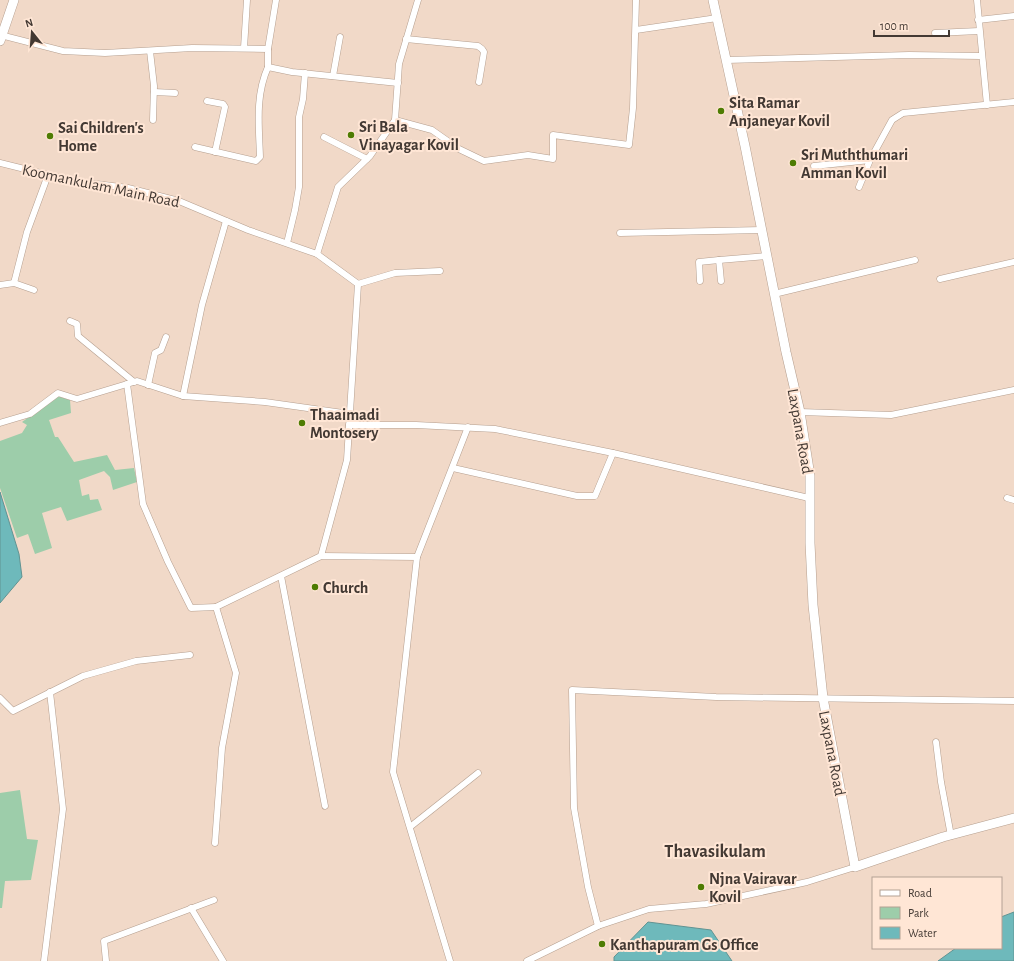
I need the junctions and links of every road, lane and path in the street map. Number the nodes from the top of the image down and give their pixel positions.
1 (14, 0) edge
2 (247, 0) edge
3 (276, 0) edge
4 (418, 0) edge
5 (636, 0) edge
6 (713, 0) edge
7 (977, 0) edge
8 (1014, 16) edge
9 (717, 18) junction
10 (978, 20) junction
11 (636, 30) junction
12 (979, 31) junction
13 (935, 33) dead end
14 (340, 37) dead end
15 (1, 38) edge
16 (406, 39) junction
17 (244, 48) junction
18 (268, 49) junction
19 (150, 51) junction
20 (981, 56) junction
21 (726, 60) junction
22 (268, 67) junction
23 (305, 73) junction
24 (333, 76) junction
25 (479, 82) dead end
26 (398, 83) junction
27 (154, 92) junction
28 (175, 94) dead end
29 (207, 101) dead end
30 (1014, 102) edge
31 (987, 105) junction
32 (153, 120) dead end
33 (396, 120) junction
34 (324, 137) dead end
35 (195, 147) dead end
36 (215, 152) junction
37 (367, 159) junction
38 (870, 160) junction
39 (0, 163) edge
40 (814, 166) dead end
41 (48, 175) junction
42 (859, 187) dead end
43 (226, 221) junction
44 (762, 230) junction
45 (620, 233) dead end
46 (287, 243) junction
47 (317, 254) junction
48 (767, 256) junction
49 (719, 260) junction
50 (915, 260) dead end
51 (1014, 262) edge
52 (440, 271) dead end
53 (940, 279) dead end
54 (700, 281) dead end
55 (721, 281) dead end
56 (14, 283) junction
57 (358, 284) junction
58 (0, 285) edge
59 (34, 290) dead end
60 (774, 294) junction
61 (70, 320) dead end
62 (166, 338) dead end
63 (130, 383) junction
64 (148, 385) junction
65 (1014, 390) edge
66 (183, 396) junction
67 (800, 412) junction
68 (350, 414) junction
69 (0, 423) edge
70 (349, 425) junction
71 (468, 427) junction
72 (613, 453) junction
73 (453, 468) junction
74 (809, 498) junction
75 (1007, 498) dead end
76 (1014, 500) edge
77 (321, 556) junction
78 (417, 557) junction
79 (281, 576) junction
80 (216, 607) junction
81 (190, 655) dead end
82 (50, 692) junction
83 (0, 698) edge
84 (823, 698) junction
85 (1014, 701) edge
86 (936, 742) dead end
87 (478, 773) dead end
88 (325, 806) dead end
89 (1014, 818) edge
90 (410, 828) junction
91 (951, 836) junction
92 (215, 842) dead end
93 (855, 867) junction
94 (214, 900) dead end
95 (191, 908) junction
96 (598, 926) junction
97 (539, 958) edge
98 (44, 961) edge
99 (106, 961) edge
100 (223, 961) edge
101 (450, 961) edge
102 (527, 961) edge

1 - 15 street
2 - 17 street
3 - 18 street
4 - 16 street
5 - 11 street
6 - 9 street, Laxpana Road
7 - 10 street
8 - 10 street
9 - 11 street
9 - 21 street, Laxpana Road
10 - 12 street
11 - 33 street
12 - 13 street
12 - 20 street
14 - 24 street
15 - 19 street
16 - 25 street
16 - 26 street
17 - 18 street
17 - 19 street
18 - 22 street
19 - 27 street
20 - 21 street
20 - 31 street
21 - 44 street, Laxpana Road
22 - 23 street
22 - 36 street
23 - 24 street
23 - 46 street
24 - 26 street
26 - 33 street
27 - 28 street
27 - 32 street
29 - 36 street
30 - 31 street
31 - 38 street
33 - 37 street
34 - 37 street
35 - 36 street
37 - 47 street
38 - 40 street
38 - 42 street
39 - 41 street, Koomankulam Main Road
41 - 43 street, Koomankulam Main Road
41 - 56 street
43 - 46 street, Koomankulam Main Road
43 - 66 street
44 - 45 street
44 - 48 street, Laxpana Road
46 - 47 street, Koomankulam Main Road
47 - 57 street, Koomankulam Main Road
48 - 49 street
48 - 60 street, Laxpana Road
49 - 54 street
49 - 55 street
50 - 60 street
51 - 53 street
52 - 57 street
56 - 58 street
56 - 59 street
57 - 68 street
60 - 67 street, Laxpana Road
61 - 63 street
62 - 64 street
63 - 64 street
63 - 69 street
63 - 80 street
64 - 66 street
65 - 67 street
66 - 68 street
67 - 74 street, Laxpana Road
68 - 70 street
70 - 71 street
70 - 77 street
71 - 72 street
71 - 73 street
72 - 73 street
72 - 74 street
73 - 78 street
74 - 84 street, Laxpana Road
75 - 76 street
77 - 78 street
77 - 79 street
78 - 90 street
79 - 80 street
79 - 88 street
80 - 92 street
81 - 82 street
82 - 83 street
82 - 98 street
84 - 85 street
84 - 93 street, Laxpana Road
84 - 96 street
86 - 91 street
87 - 90 street
89 - 91 street
90 - 101 street
91 - 93 street
93 - 96 street
94 - 95 street
95 - 99 street
95 - 100 street
96 - 97 street
97 - 102 street

